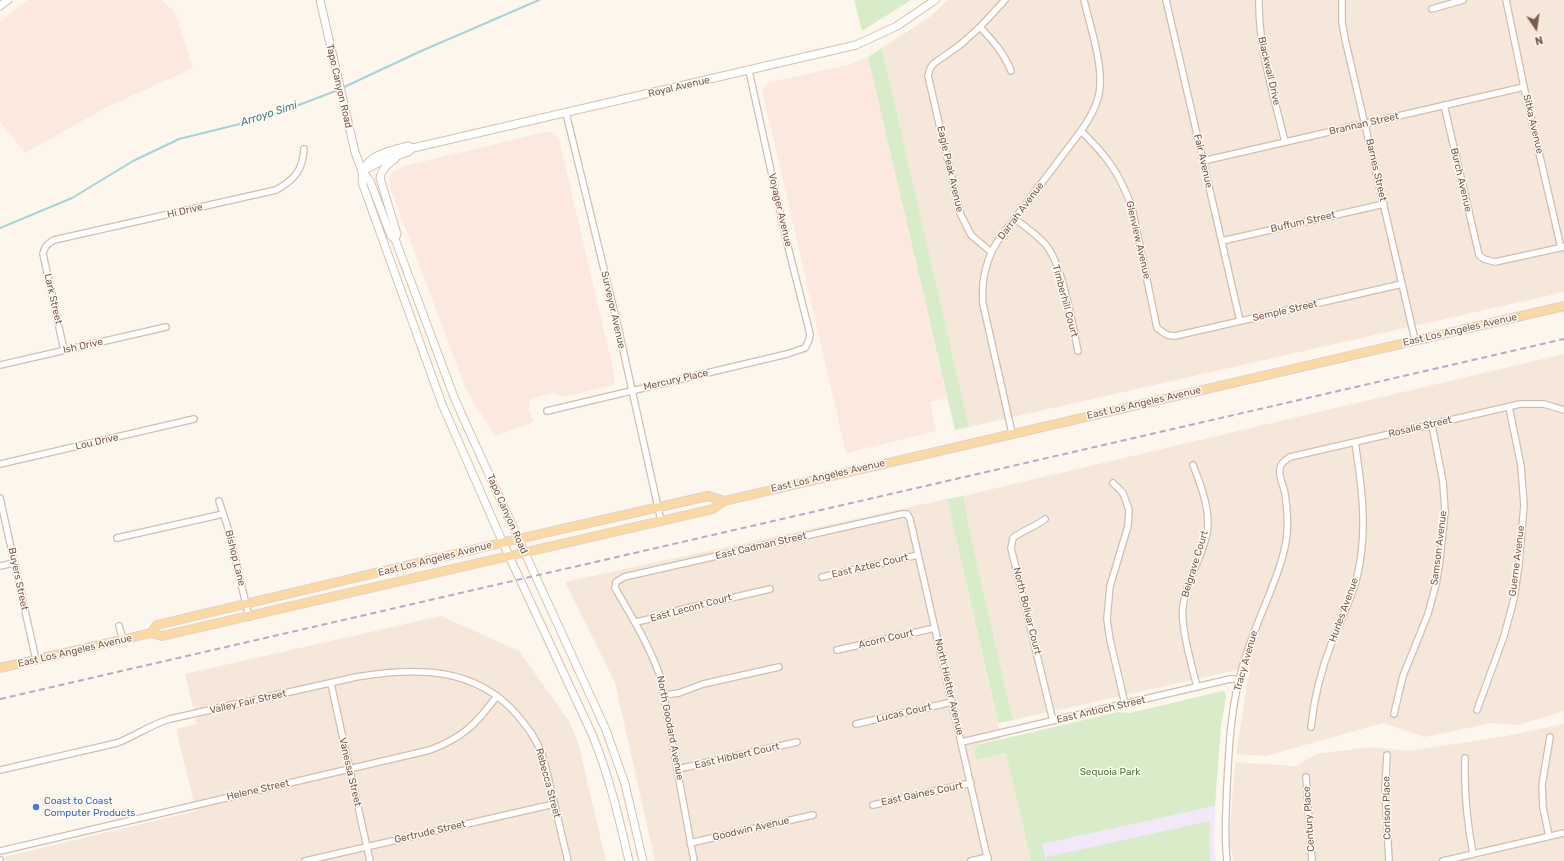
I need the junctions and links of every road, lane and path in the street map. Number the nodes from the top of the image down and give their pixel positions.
1 (8, 0) edge
2 (320, 0) edge
3 (935, 0) edge
4 (1005, 0) edge
5 (1084, 0) edge
6 (1166, 0) edge
7 (1259, 0) edge
8 (1342, 0) edge
9 (1462, 0) edge
10 (1506, 0) edge
11 (0, 6) edge
12 (1432, 9) dead end
13 (980, 27) junction
14 (749, 71) junction
15 (1011, 71) dead end
16 (1524, 87) junction
17 (1444, 105) junction
18 (566, 113) junction
19 (1365, 124) junction
20 (1081, 131) junction
21 (1285, 142) junction
22 (414, 148) junction
23 (304, 149) dead end
24 (401, 155) junction
25 (1203, 161) junction
26 (362, 171) junction
27 (1384, 204) junction
28 (1015, 219) junction
29 (395, 239) junction
30 (1222, 241) junction
31 (1563, 247) edge
32 (44, 248) joint
33 (991, 252) junction
34 (1402, 284) junction
35 (1564, 306) edge
36 (1240, 321) junction
37 (166, 327) dead end
38 (1167, 335) joint
39 (1415, 340) junction
40 (805, 348) joint
41 (64, 350) junction
42 (1078, 352) dead end
43 (0, 365) edge
44 (632, 390) junction
45 (1509, 407) junction
46 (1564, 410) edge
47 (547, 411) dead end
48 (194, 419) dead end
49 (1432, 425) junction
50 (1012, 434) junction
51 (1355, 442) junction
52 (0, 464) edge
53 (1193, 465) dead end
54 (1280, 467) joint
55 (1113, 483) dead end
56 (0, 498) edge
57 (219, 501) dead end
58 (724, 501) junction
59 (657, 507) junction
60 (223, 514) junction
61 (907, 514) joint
62 (1045, 520) dead end
63 (661, 521) junction
64 (117, 538) dead end
65 (518, 539) junction
66 (503, 543) junction
67 (524, 553) junction
68 (918, 555) junction
69 (510, 556) junction
70 (14, 563) junction
71 (0, 566) edge
72 (822, 577) dead end
73 (616, 582) joint
74 (770, 589) dead end
75 (246, 604) junction
76 (249, 617) junction
77 (636, 622) junction
78 (119, 626) dead end
79 (935, 628) junction
80 (151, 633) junction
81 (123, 640) junction
82 (837, 650) dead end
83 (36, 660) junction
84 (779, 667) dead end
85 (0, 668) edge
86 (1240, 679) junction
87 (331, 684) junction
88 (1197, 687) junction
89 (665, 695) junction
90 (497, 696) junction
91 (952, 702) junction
92 (1125, 704) junction
93 (1477, 710) dead end
94 (1394, 714) dead end
95 (1053, 721) junction
96 (856, 724) dead end
97 (1311, 727) dead end
98 (1550, 737) dead end
99 (797, 742) dead end
100 (962, 742) junction
101 (1387, 755) dead end
102 (1465, 758) dead end
103 (349, 768) junction
104 (678, 769) junction
105 (0, 770) edge
106 (1306, 778) dead end
107 (971, 783) junction
108 (554, 804) junction
109 (873, 805) dead end
110 (813, 815) dead end
111 (1564, 833) edge
112 (1549, 836) junction
113 (690, 843) junction
114 (367, 847) junction
115 (0, 850) edge
116 (1473, 854) junction
117 (988, 859) edge
118 (305, 861) edge
119 (370, 861) edge
120 (568, 861) edge
121 (629, 861) edge
122 (643, 861) edge
123 (694, 861) edge
124 (971, 861) edge
125 (1227, 861) edge
126 (1312, 861) edge
127 (1389, 861) edge
128 (1443, 861) edge

1 - 11 main road
2 - 26 main road, Tapo Canyon Road
3 - 14 main road, Royal Avenue
4 - 13 street
5 - 20 street, Darrah Avenue
6 - 25 street, Fair Avenue
7 - 21 street, Blackwall Drive
8 - 19 street, Barnes Street
9 - 12 street
10 - 16 street, Sitka Avenue
13 - 15 street
13 - 33 street, Eagle Peak Avenue
14 - 18 main road, Royal Avenue
14 - 40 street, Voyager Avenue
16 - 17 street, Brannan Street
16 - 31 street, Sitka Avenue
17 - 19 street, Brannan Street
17 - 31 street, Burch Avenue
18 - 22 main road, Royal Avenue
18 - 44 street, Surveyor Avenue
19 - 21 street, Brannan Street
19 - 27 street, Barnes Street
20 - 28 street, Darrah Avenue
20 - 38 street, Glenview Avenue
21 - 25 street, Brannan Street
22 - 24 main road, Royal Avenue
22 - 26 main road, Royal Avenue
23 - 32 street, Hi Drive
24 - 26 main road, Royal Avenue
24 - 29 main road
25 - 30 street, Fair Avenue
26 - 29 main road, Tapo Canyon Road
26 - 66 main road, Tapo Canyon Road
27 - 30 street, Buffum Street
27 - 34 street, Barnes Street
28 - 33 street, Darrah Avenue
28 - 42 street, Timberhill Court
29 - 65 main road, Tapo Canyon Road
30 - 36 street, Fair Avenue
32 - 41 street, Lark Street
33 - 50 street, Darrah Avenue
34 - 36 street, Semple Street
34 - 39 street, Barnes Street
35 - 39 main road, East Los Angeles Avenue
36 - 38 street, Semple Street
37 - 41 street, Ish Drive
39 - 50 main road, East Los Angeles Avenue
40 - 44 street, Mercury Place
41 - 43 street, Ish Drive
44 - 47 street, Mercury Place
44 - 59 street, Surveyor Avenue
45 - 46 street, Rosalie Street
45 - 49 street, Rosalie Street
45 - 93 street, Guerne Avenue
48 - 52 street, Lou Drive
49 - 51 street, Rosalie Street
49 - 94 street, Samson Avenue
50 - 58 main road, East Los Angeles Avenue
51 - 54 street, Rosalie Street
51 - 97 street, Hurles Avenue
53 - 88 street, Belgrave Court
54 - 86 street, Tracy Avenue
55 - 92 street
56 - 70 street, Buyers Street
57 - 60 street, Bishop Lane
58 - 59 main road, East Los Angeles Avenue
58 - 63 main road, East Los Angeles Avenue
59 - 63 street, Surveyor Avenue
59 - 65 main road, East Los Angeles Avenue
60 - 64 street
60 - 75 street, Bishop Lane
61 - 68 street, North Hietter Avenue
61 - 73 street, East Cadman Street
62 - 95 street, North Bolivar Court
63 - 67 main road, East Los Angeles Avenue
65 - 66 main road, East Los Angeles Avenue
65 - 67 main road, Tapo Canyon Road
66 - 69 main road, Tapo Canyon Road
66 - 75 main road, East Los Angeles Avenue
67 - 69 main road, East Los Angeles Avenue
67 - 122 main road, Tapo Canyon Road
68 - 72 street, East Aztec Court
68 - 79 street, North Hietter Avenue
69 - 76 main road, East Los Angeles Avenue
69 - 121 main road, Tapo Canyon Road
70 - 71 street
70 - 83 street, Buyers Street
73 - 77 street, North Goodard Avenue
74 - 77 street, East Lecont Court
75 - 76 street, Bishop Lane
75 - 80 main road, East Los Angeles Avenue
76 - 80 main road, East Los Angeles Avenue
77 - 89 street, North Goodard Avenue
78 - 81 street
79 - 82 street, Acorn Court
79 - 91 street, North Hietter Avenue
80 - 81 main road, East Los Angeles Avenue
81 - 83 main road, East Los Angeles Avenue
83 - 85 main road, East Los Angeles Avenue
84 - 89 street
86 - 88 street, East Antioch Street
86 - 125 street, Tracy Avenue
87 - 90 street, Valley Fair Street
87 - 103 street, Vanessa Street
87 - 105 street, Valley Fair Street
88 - 92 street, East Antioch Street
89 - 104 street, North Goodard Avenue
90 - 103 street, Helene Street
90 - 108 street, Rebecca Street
91 - 96 street, Lucas Court
91 - 100 street, North Hietter Avenue
92 - 95 street, East Antioch Street
95 - 100 street, East Antioch Street
98 - 112 street
99 - 104 street, East Hibbert Court
100 - 107 street, North Hietter Avenue
101 - 127 street, Corlson Place
102 - 116 street
103 - 114 street, Vanessa Street
103 - 115 street, Helene Street
104 - 113 street, North Goodard Avenue
106 - 126 street, Century Place
107 - 109 street, East Gaines Court
107 - 117 street, North Hietter Avenue
108 - 114 street, Gertrude Street
108 - 120 street, Rebecca Street
110 - 113 street, Goodwin Avenue
111 - 112 street
112 - 116 street
113 - 123 street, North Goodard Avenue
114 - 118 street, Gertrude Street
114 - 119 street, Vanessa Street
116 - 128 street
117 - 124 street

